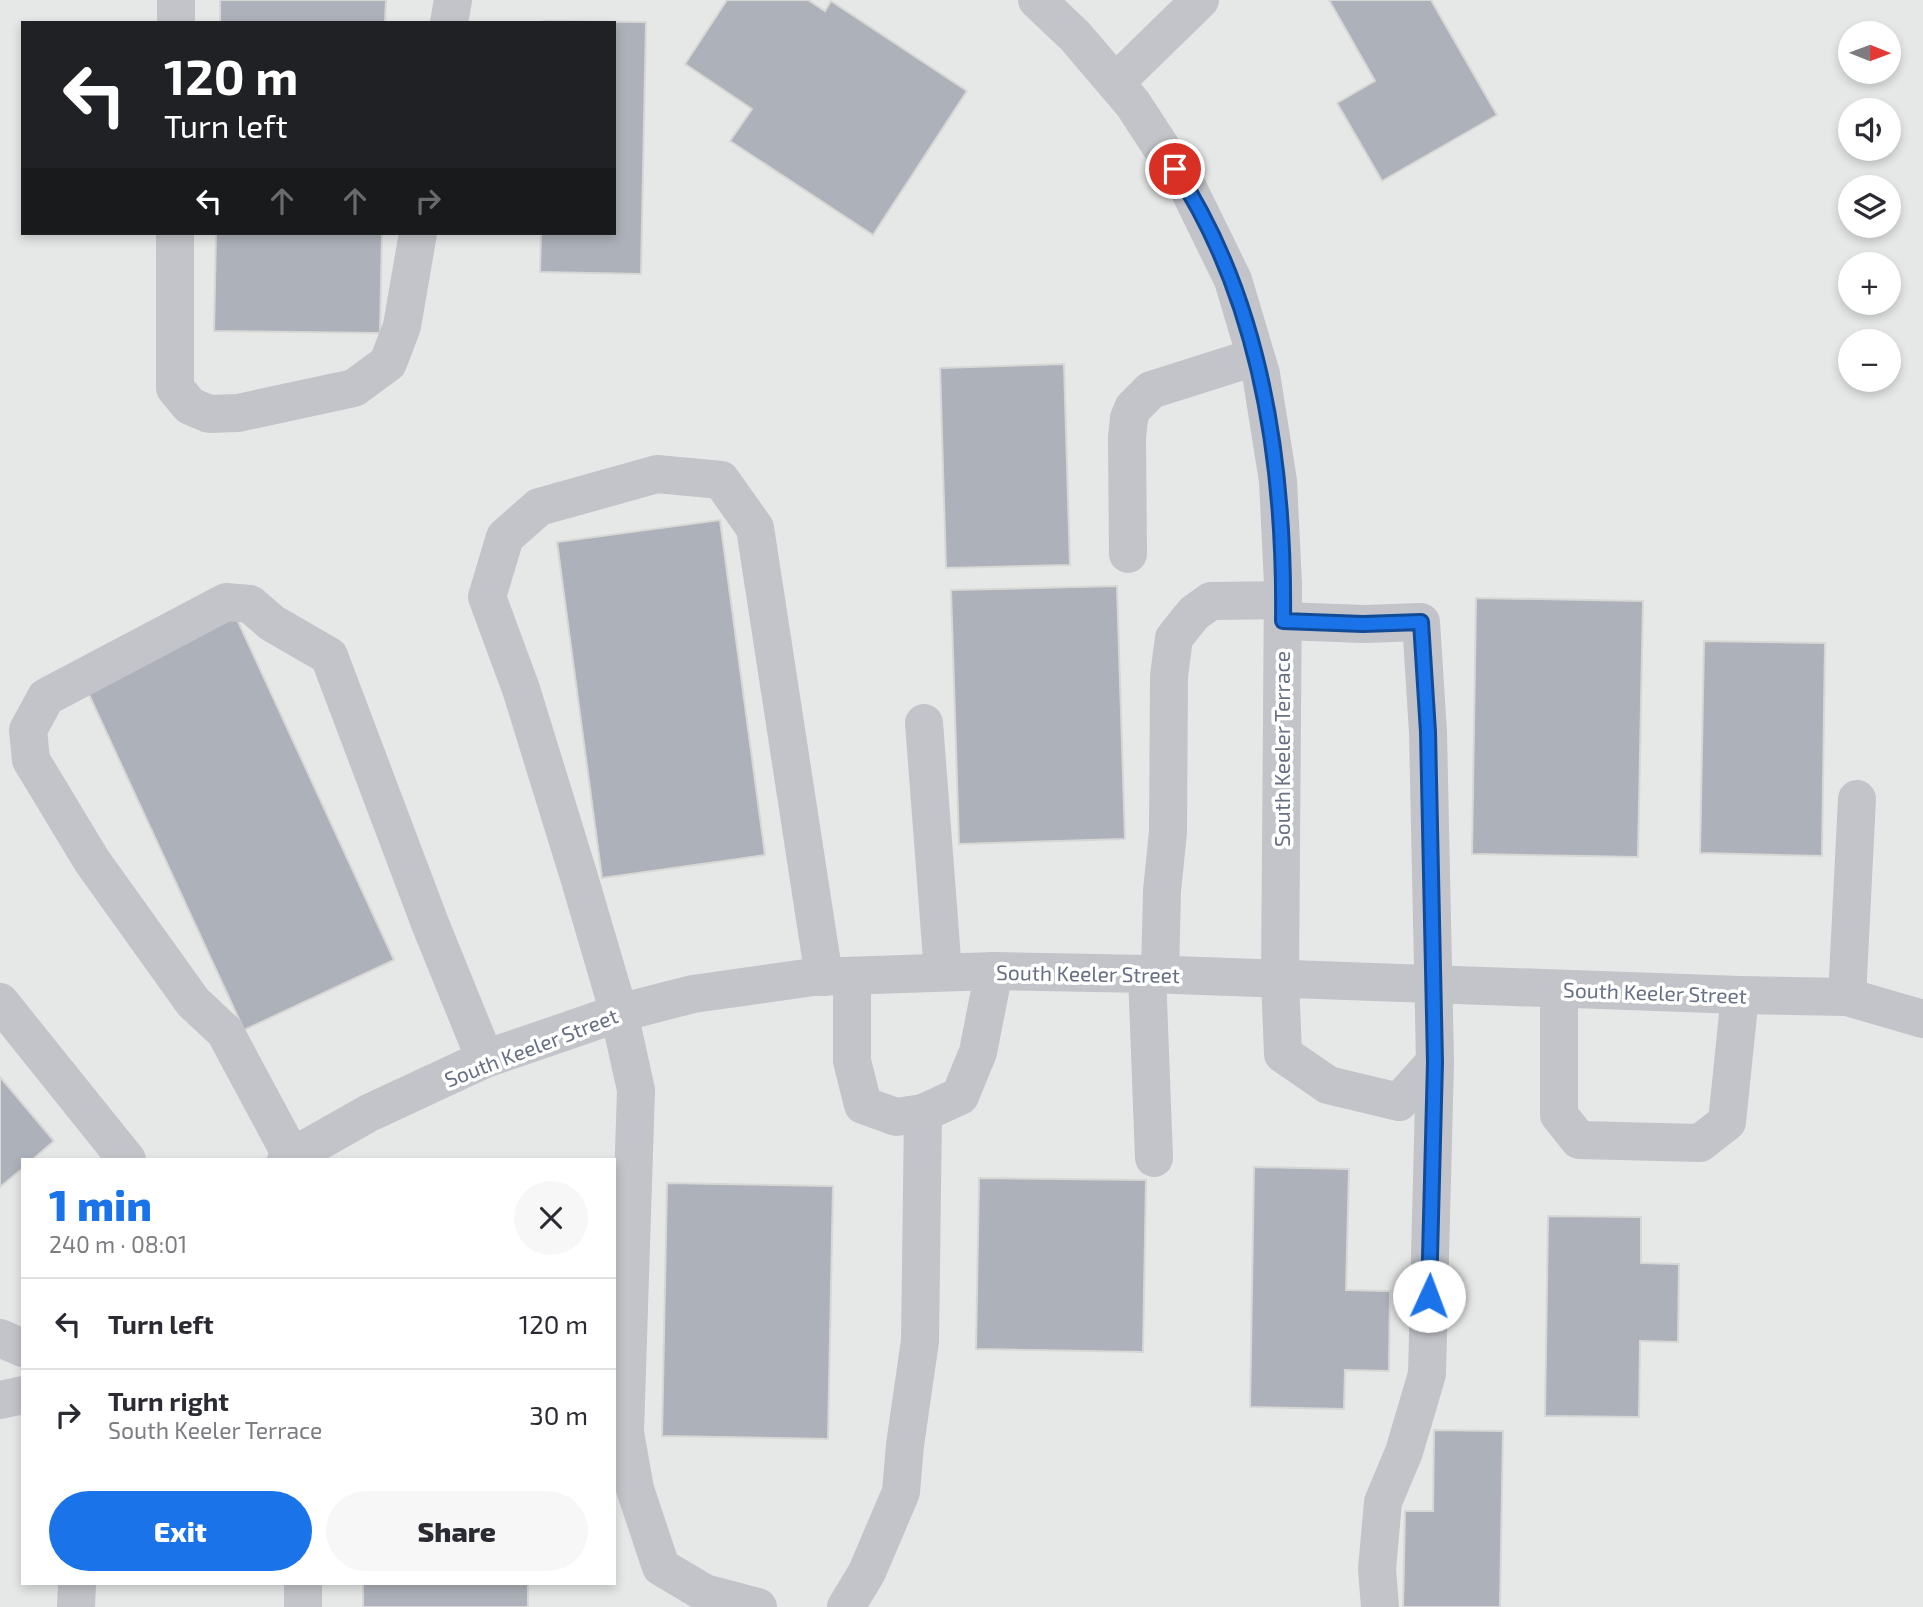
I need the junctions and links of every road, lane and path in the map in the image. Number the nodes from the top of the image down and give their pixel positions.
1 (176, 0) edge
2 (453, 0) edge
3 (1037, 0) edge
4 (1200, 0) edge
5 (176, 21) edge
6 (449, 21) edge
7 (1115, 83) junction
8 (175, 235) edge
9 (418, 235) edge
10 (1255, 357) junction
11 (1128, 554) dead end
12 (1283, 610) junction
13 (924, 723) dead end
14 (1857, 800) dead end
15 (994, 971) junction
16 (943, 972) junction
17 (1154, 974) junction
18 (838, 976) junction
19 (1280, 980) junction
20 (1433, 985) junction
21 (1559, 989) junction
22 (1740, 995) junction
23 (1847, 997) junction
24 (0, 1002) edge
25 (619, 1013) junction
26 (1923, 1019) edge
27 (485, 1059) junction
28 (1435, 1062) junction
29 (923, 1113) junction
30 (125, 1158) edge
31 (289, 1158) edge
32 (1154, 1158) dead end
33 (0, 1338) edge
34 (21, 1347) edge
35 (21, 1395) edge
36 (0, 1400) edge
37 (77, 1585) edge
38 (303, 1585) edge
39 (76, 1607) edge
40 (303, 1607) edge
41 (758, 1607) edge
42 (846, 1607) edge
43 (1380, 1607) edge

1 - 5 street
2 - 6 street
3 - 7 street, South Keeler Terrace
4 - 7 street
7 - 10 street, South Keeler Terrace
8 - 9 street
10 - 11 street
10 - 12 street, South Keeler Terrace
12 - 17 street
12 - 19 street, South Keeler Terrace
12 - 20 street
13 - 16 street
14 - 23 street
15 - 16 street, South Keeler Street
15 - 17 street, South Keeler Street
15 - 29 street
16 - 18 street, South Keeler Street
17 - 19 street, South Keeler Street
17 - 32 street
18 - 25 street, South Keeler Street
18 - 25 street
18 - 29 street
19 - 20 street, South Keeler Street
19 - 28 street, South Keeler Terrace
20 - 21 street, South Keeler Street
20 - 28 street
21 - 22 street, South Keeler Street
21 - 22 street
22 - 23 street, South Keeler Street
23 - 26 street, South Keeler Street
24 - 30 street
25 - 27 street, South Keeler Street
25 - 41 street
27 - 31 street, South Keeler Street
27 - 31 street
28 - 43 street
29 - 42 street
33 - 34 street
35 - 36 street
37 - 39 street
38 - 40 street

